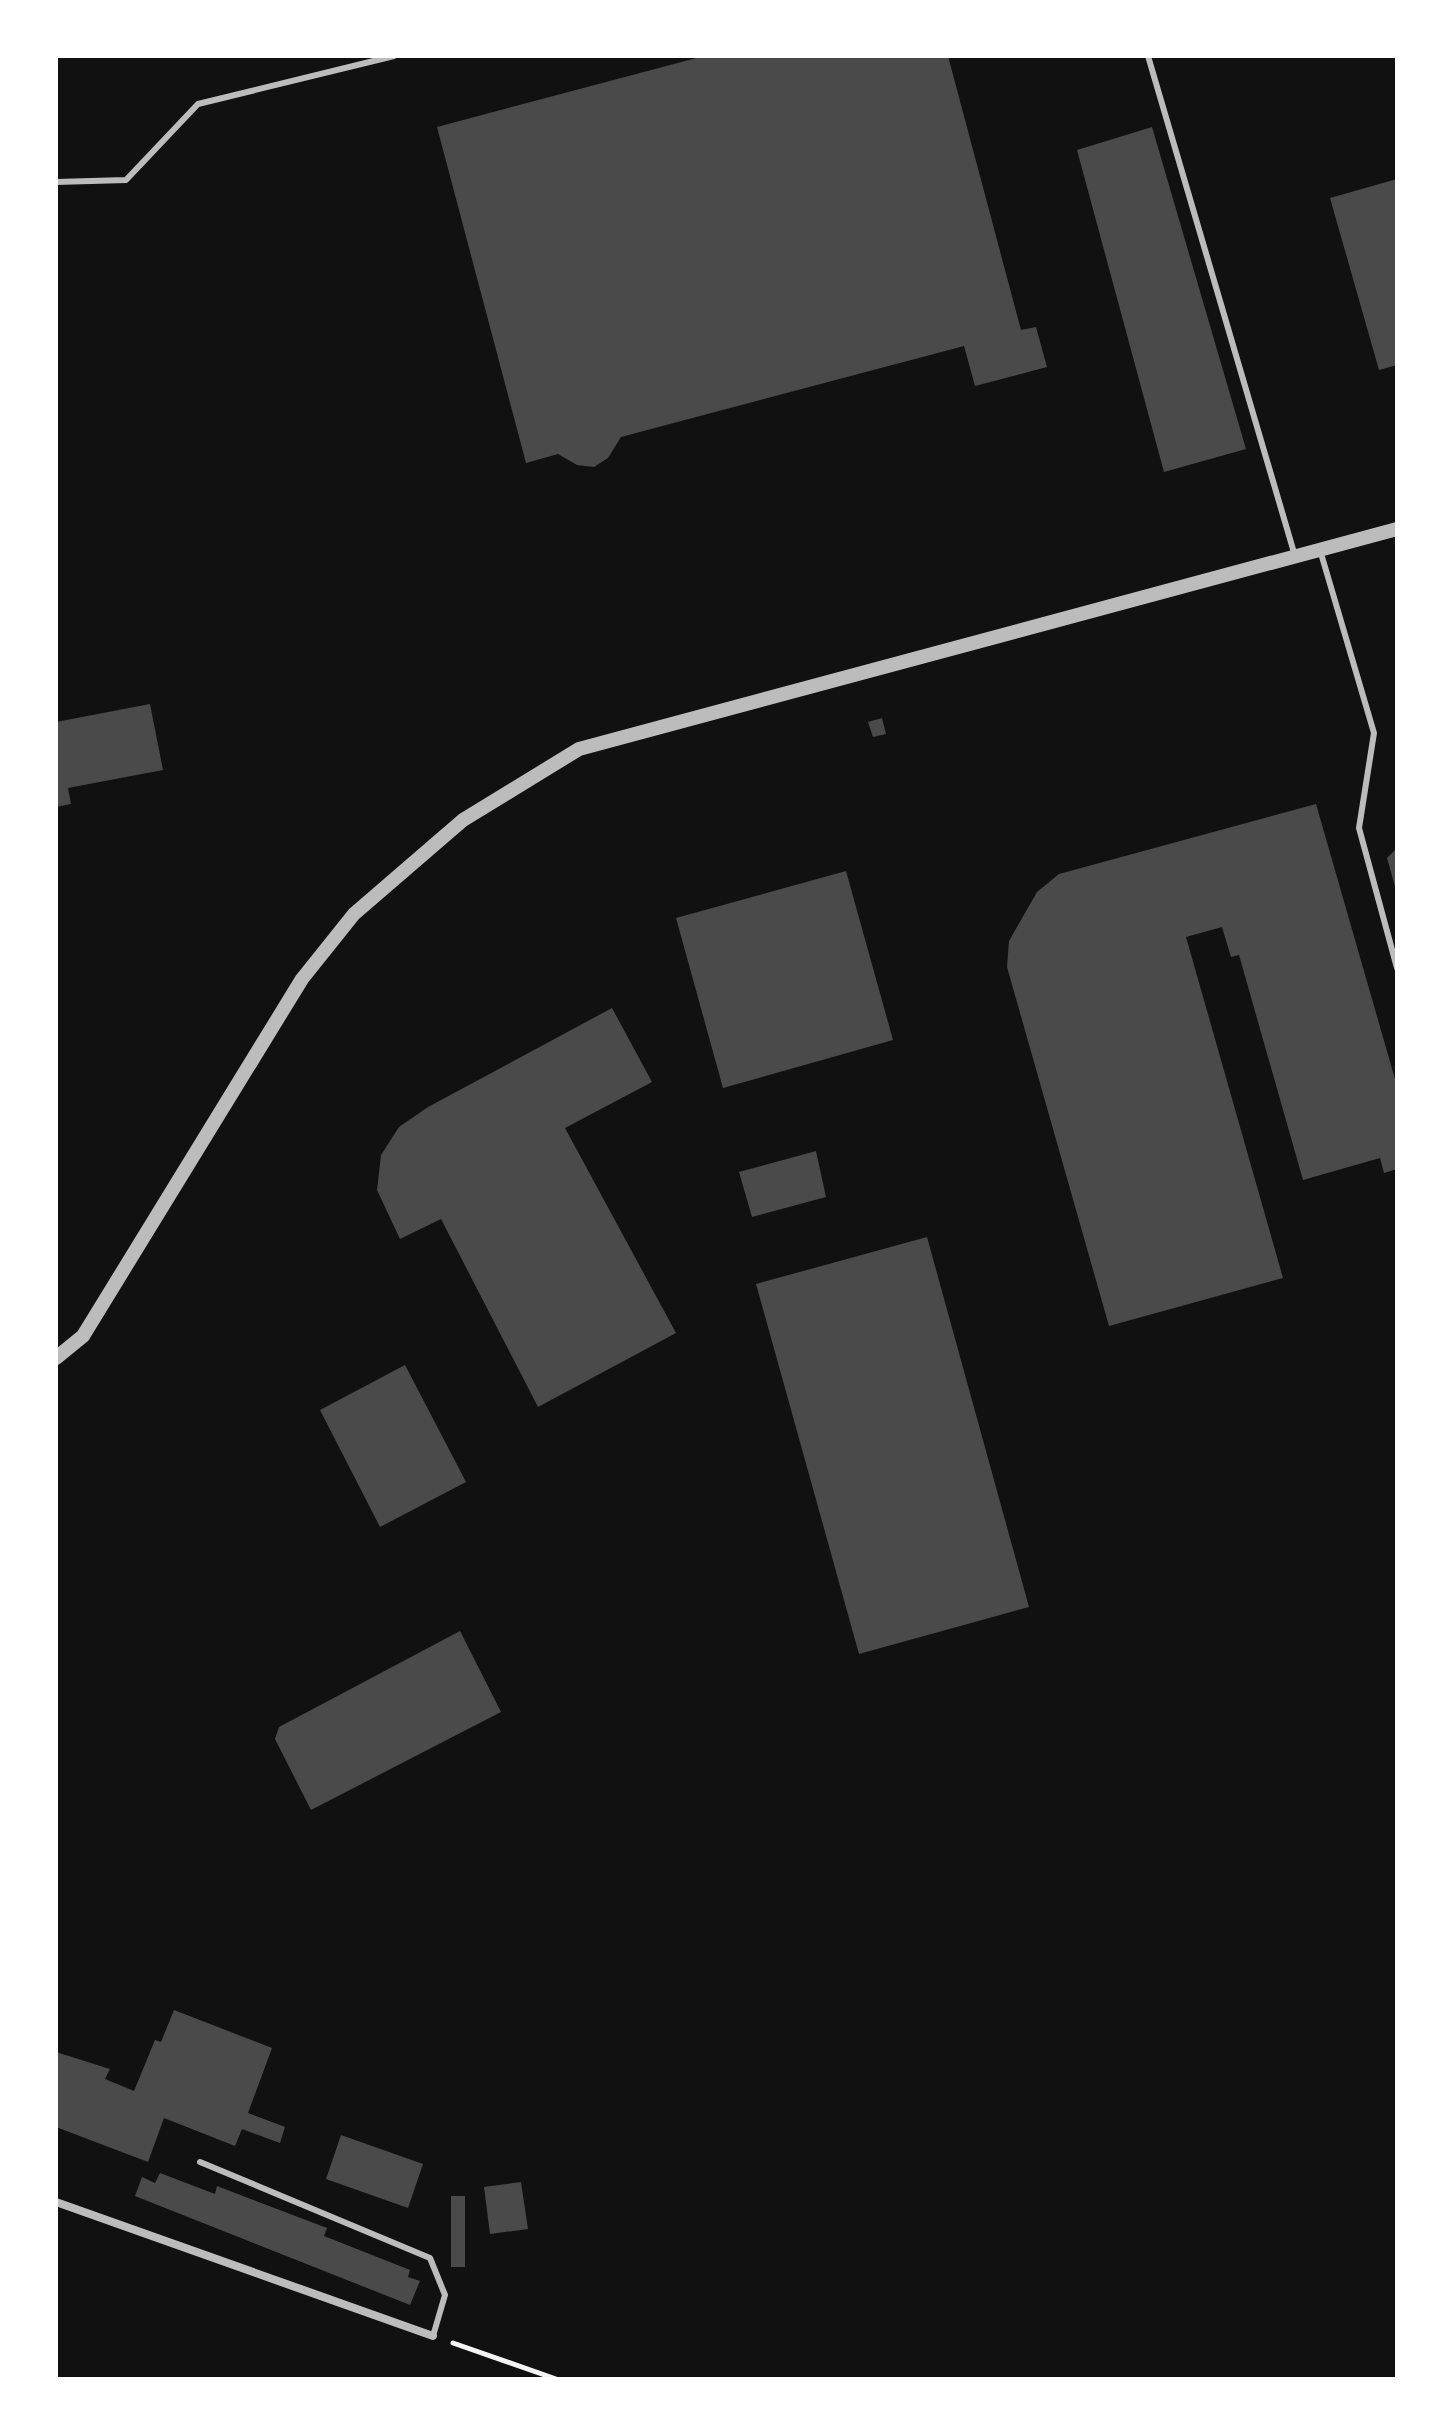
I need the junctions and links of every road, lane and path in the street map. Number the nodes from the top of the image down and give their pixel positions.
1 (394, 56) edge
2 (1148, 56) edge
3 (56, 182) edge
4 (1397, 529) edge
5 (1319, 550) junction
6 (1295, 556) junction
7 (1397, 968) edge
8 (56, 1358) edge
9 (200, 2162) dead end
10 (56, 2202) edge
11 (433, 2336) junction
12 (556, 2379) edge

1 - 3 lane
2 - 6 lane
4 - 5 street
5 - 6 street
5 - 7 lane
6 - 8 street
9 - 11 lane
10 - 11 street
11 - 12 path

